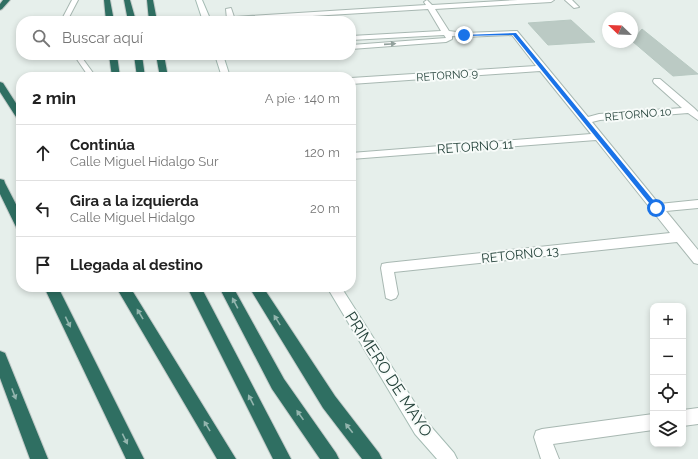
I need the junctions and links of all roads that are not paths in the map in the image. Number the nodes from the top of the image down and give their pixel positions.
1 (7, 0) edge
2 (75, 0) edge
3 (107, 0) edge
4 (127, 0) edge
5 (150, 0) edge
6 (199, 0) edge
7 (426, 0) edge
8 (551, 0) edge
9 (568, 0) edge
10 (430, 7) junction
11 (576, 7) dead end
12 (0, 8) edge
13 (229, 9) dead end
14 (67, 16) edge
15 (109, 16) edge
16 (131, 16) edge
17 (152, 16) edge
18 (205, 16) edge
19 (230, 16) edge
20 (281, 16) edge
21 (446, 33) junction
22 (464, 35) junction
23 (356, 38) edge
24 (451, 40) junction
25 (356, 47) edge
26 (81, 60) edge
27 (114, 60) edge
28 (139, 60) edge
29 (161, 60) edge
30 (220, 60) edge
31 (542, 68) junction
32 (89, 72) edge
33 (115, 72) edge
34 (140, 72) edge
35 (163, 72) edge
36 (224, 72) edge
37 (657, 80) dead end
38 (356, 81) edge
39 (0, 85) edge
40 (16, 110) edge
41 (690, 110) junction
42 (698, 117) edge
43 (585, 121) junction
44 (598, 137) junction
45 (356, 156) edge
46 (0, 183) edge
47 (698, 204) edge
48 (656, 208) junction
49 (16, 216) edge
50 (680, 236) junction
51 (698, 259) edge
52 (53, 292) edge
53 (126, 292) edge
54 (197, 292) edge
55 (229, 292) edge
56 (259, 292) edge
57 (337, 292) edge
58 (391, 294) dead end
59 (0, 358) edge
60 (698, 416) edge
61 (686, 418) edge
62 (650, 422) edge
63 (39, 459) edge
64 (135, 459) edge
65 (227, 459) edge
66 (282, 459) edge
67 (330, 459) edge
68 (373, 459) edge
69 (448, 459) edge
70 (550, 459) edge

1 - 12 highway
2 - 14 lane
3 - 15 highway
4 - 16 highway
5 - 17 highway
6 - 18 street
7 - 10 street
8 - 10 street
9 - 11 street
10 - 20 street
10 - 21 street
13 - 19 street
21 - 22 street
21 - 23 street
21 - 24 street
22 - 24 street
22 - 31 street
25 -> 24 street
26 - 32 lane
27 - 33 highway
28 - 34 highway
29 - 35 highway
30 - 36 street
31 - 38 street, RETORNO 9
31 - 43 street
37 - 41 street, RETORNO 10
39 - 40 highway
41 - 42 street, RETORNO 10
41 - 43 street, RETORNO 10
43 - 44 street
44 - 45 street, RETORNO 11
44 - 48 street
46 - 49 highway
47 - 48 street
48 - 50 street
50 - 51 street
50 - 58 street, RETORNO 13
52 -> 64 highway
65 -> 53 highway
66 -> 54 highway
67 -> 55 highway
68 -> 56 highway
57 - 69 street, PRIMERO DE MAYO
59 -> 63 highway
60 - 61 street
62 - 70 street

